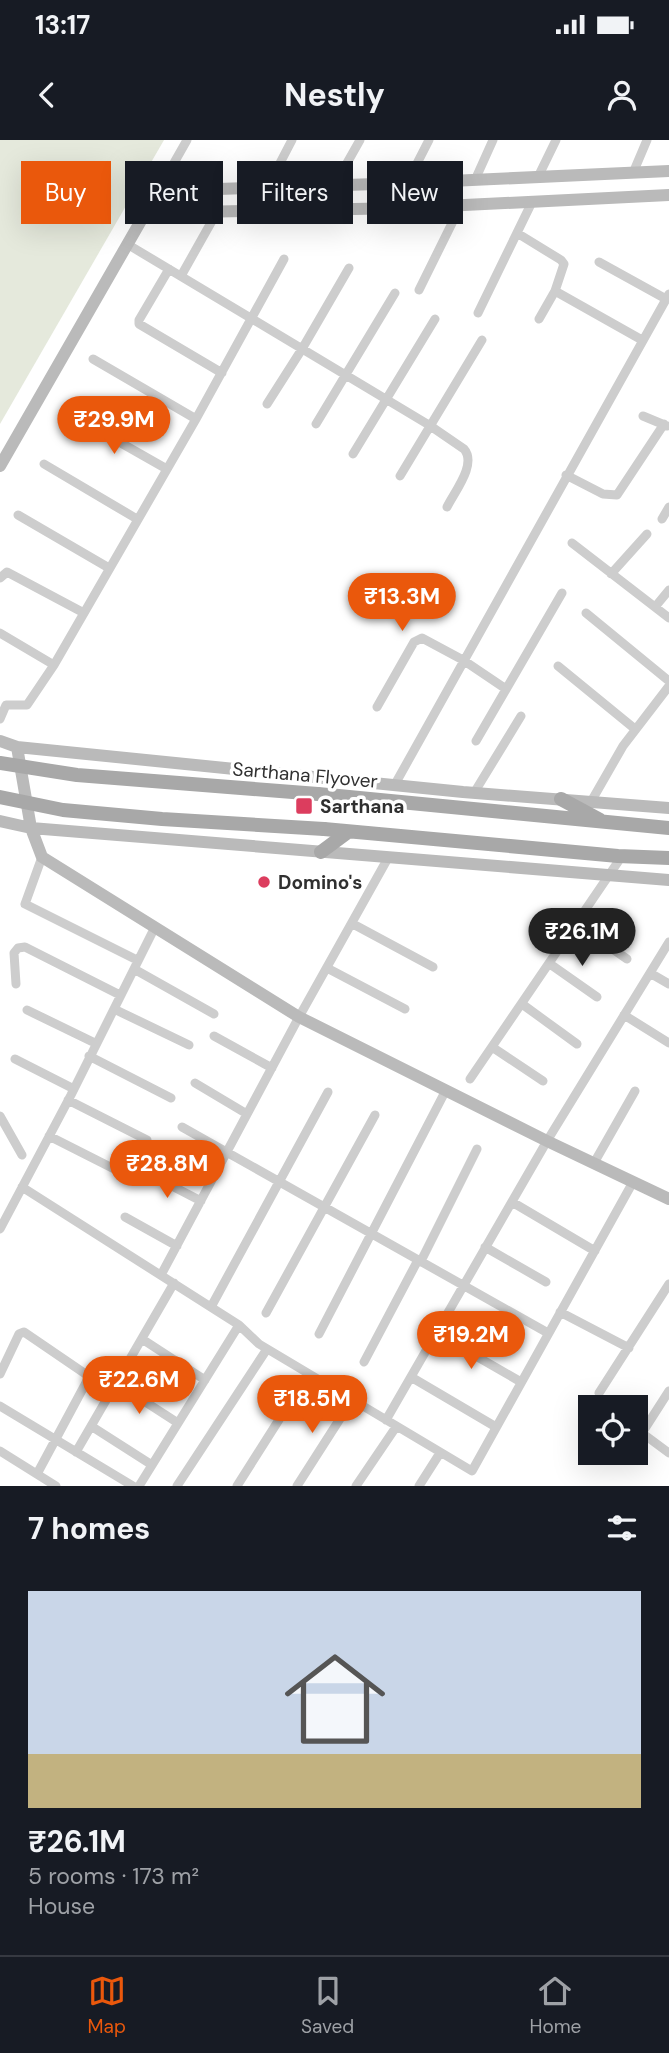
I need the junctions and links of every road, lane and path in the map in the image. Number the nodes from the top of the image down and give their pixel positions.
1 (187, 140) edge
2 (292, 140) edge
3 (359, 140) edge
4 (429, 140) edge
5 (493, 140) edge
6 (556, 140) edge
7 (647, 140) edge
8 (175, 161) edge
9 (281, 161) edge
10 (348, 161) edge
11 (418, 161) edge
12 (669, 171) edge
13 (633, 173) junction
14 (538, 177) junction
15 (475, 180) junction
16 (463, 181) edge
17 (669, 195) edge
18 (532, 202) junction
19 (463, 205) edge
20 (367, 208) edge
21 (223, 212) edge
22 (138, 224) edge
23 (209, 224) edge
24 (452, 224) edge
25 (517, 233) junction
26 (127, 244) junction
27 (284, 259) dead end
28 (599, 262) dead end
29 (349, 268) dead end
30 (169, 269) junction
31 (181, 276) junction
32 (419, 290) dead end
33 (555, 291) junction
34 (395, 293) dead end
35 (667, 297) edge
36 (478, 313) dead end
37 (250, 318) junction
38 (435, 319) dead end
39 (539, 319) dead end
40 (482, 340) dead end
41 (642, 340) junction
42 (302, 349) junction
43 (93, 359) dead end
44 (222, 373) junction
45 (344, 374) junction
46 (387, 400) junction
47 (267, 404) dead end
48 (643, 416) dead end
49 (77, 418) dead end
50 (196, 419) junction
51 (316, 424) dead end
52 (429, 425) junction
53 (666, 426) edge
54 (353, 454) dead end
55 (44, 464) dead end
56 (0, 466) edge
57 (165, 468) junction
58 (566, 475) junction
59 (400, 476) dead end
60 (447, 507) dead end
61 (669, 507) edge
62 (18, 515) dead end
63 (137, 519) junction
64 (662, 519) dead end
65 (647, 534) dead end
66 (572, 543) dead end
67 (109, 568) junction
68 (611, 574) junction
69 (0, 578) edge
70 (669, 590) edge
71 (562, 593) dead end
72 (655, 607) junction
73 (84, 613) junction
74 (586, 613) dead end
75 (669, 618) edge
76 (0, 633) edge
77 (463, 660) junction
78 (54, 664) junction
79 (558, 666) dead end
80 (669, 684) edge
81 (506, 689) junction
82 (377, 707) dead end
83 (1, 715) edge
84 (521, 716) dead end
85 (635, 729) junction
86 (0, 741) edge
87 (476, 741) dead end
88 (17, 747) junction
89 (0, 762) edge
90 (394, 786) junction
91 (474, 793) junction
92 (0, 797) edge
93 (561, 799) junction
94 (592, 800) junction
95 (669, 808) edge
96 (0, 821) edge
97 (608, 824) junction
98 (31, 828) junction
99 (669, 828) edge
100 (348, 831) junction
101 (321, 852) junction
102 (622, 856) junction
103 (42, 857) junction
104 (388, 858) junction
105 (669, 858) edge
106 (611, 876) junction
107 (669, 880) edge
108 (353, 924) junction
109 (577, 924) junction
110 (154, 929) junction
111 (669, 942) edge
112 (626, 959) dead end
113 (136, 964) junction
114 (550, 964) junction
115 (433, 967) dead end
116 (327, 968) junction
117 (650, 973) junction
118 (16, 984) dead end
119 (669, 984) edge
120 (120, 996) junction
121 (597, 997) dead end
122 (522, 1004) junction
123 (114, 1009) junction
124 (405, 1009) dead end
125 (27, 1010) dead end
126 (214, 1014) dead end
127 (624, 1015) junction
128 (299, 1017) junction
129 (214, 1036) dead end
130 (95, 1043) junction
131 (669, 1043) edge
132 (577, 1044) dead end
133 (189, 1045) dead end
134 (492, 1047) junction
135 (89, 1056) junction
136 (15, 1059) dead end
137 (272, 1068) junction
138 (470, 1079) dead end
139 (543, 1081) dead end
140 (195, 1083) dead end
141 (74, 1089) junction
142 (446, 1090) junction
143 (635, 1091) dead end
144 (328, 1092) dead end
145 (171, 1098) dead end
146 (68, 1100) junction
147 (247, 1114) junction
148 (375, 1115) dead end
149 (0, 1116) edge
150 (182, 1127) dead end
151 (49, 1136) junction
152 (147, 1140) dead end
153 (547, 1141) junction
154 (477, 1149) dead end
155 (227, 1152) junction
156 (22, 1155) dead end
157 (594, 1163) junction
158 (147, 1173) dead end
159 (132, 1178) dead end
160 (280, 1182) junction
161 (634, 1182) junction
162 (22, 1187) junction
163 (669, 1199) edge
164 (201, 1201) junction
165 (512, 1202) junction
166 (325, 1207) junction
167 (125, 1217) dead end
168 (0, 1229) edge
169 (373, 1234) junction
170 (177, 1246) junction
171 (485, 1247) junction
172 (594, 1251) junction
173 (419, 1260) junction
174 (161, 1275) junction
175 (545, 1282) dead end
176 (174, 1283) junction
177 (669, 1284) edge
178 (464, 1285) junction
179 (211, 1307) junction
180 (560, 1311) junction
181 (266, 1313) dead end
182 (239, 1325) junction
183 (436, 1333) junction
184 (548, 1333) junction
185 (319, 1334) dead end
186 (142, 1339) junction
187 (629, 1348) junction
188 (267, 1349) junction
189 (364, 1362) dead end
190 (0, 1374) edge
191 (308, 1374) junction
192 (411, 1377) junction
193 (205, 1380) junction
194 (521, 1382) junction
195 (116, 1383) junction
196 (669, 1391) edge
197 (599, 1393) dead end
198 (352, 1400) junction
199 (0, 1406) edge
200 (386, 1420) junction
201 (178, 1423) junction
202 (91, 1426) junction
203 (396, 1427) junction
204 (496, 1427) junction
205 (55, 1440) junction
206 (0, 1451) edge
207 (76, 1452) junction
208 (440, 1452) junction
209 (669, 1453) edge
210 (152, 1465) junction
211 (37, 1474) junction
212 (56, 1486) edge
213 (133, 1486) edge
214 (139, 1486) edge
215 (177, 1486) edge
216 (237, 1486) edge
217 (297, 1486) edge
218 (356, 1486) edge
219 (419, 1486) edge

1 - 8 street
2 - 9 street
3 - 10 street
4 - 11 street
5 - 15 street
6 - 14 street
7 - 13 street
12 - 13 street
13 - 14 street
14 - 15 street
15 - 16 street
17 - 18 street
18 - 19 street
18 - 25 street
20 - 21 street
22 - 26 street
23 - 31 street
24 - 32 street
25 - 33 street
25 - 36 street
26 - 30 street
26 - 56 street
27 - 37 street
28 - 35 street
29 - 42 street
30 - 31 street
30 - 44 street
31 - 37 street
33 - 39 street
33 - 41 street
34 - 45 street
35 - 41 street
37 - 42 street
37 - 44 street
38 - 46 street
40 - 52 street
41 - 58 street
42 - 45 street
42 - 47 street
43 - 50 street
44 - 50 street
45 - 46 street
45 - 51 street
46 - 52 street
46 - 54 street
48 - 53 street
49 - 57 street
50 - 57 street
52 - 59 street
52 - 60 street
53 - 58 street
55 - 63 street
57 - 63 street
58 - 77 street
61 - 64 street
62 - 67 street
63 - 67 street
65 - 68 street
66 - 68 street
67 - 73 street
68 - 72 street
69 - 73 street
70 - 72 street
71 - 81 street
72 - 75 street
73 - 78 street
74 - 80 street
76 - 78 street
77 - 81 street
77 - 82 street
77 - 90 street
78 - 83 street
79 - 85 street
80 - 85 street
81 - 87 street
84 - 91 street
85 - 94 street
86 - 88 street
88 - 90 street
88 - 98 street
89 - 97 main road, Sarthana Flyover, bridge
90 - 91 street
91 - 93 street
92 - 100 main road, bridge
93 - 94 street
93 - 97 main road
94 - 95 street
96 - 98 street
97 - 99 main road, Sarthana Flyover
98 - 101 street
98 - 103 street
100 - 101 main road
100 - 102 main road
101 - 104 street
102 - 105 main road
102 - 106 street
103 - 110 street
103 - 113 street
104 - 106 street
104 - 108 street
106 - 107 street
106 - 109 street
108 - 115 street
108 - 116 street
109 - 112 street
109 - 114 street
110 - 113 street
110 - 128 street
111 - 117 street
113 - 120 street
113 - 126 street
114 - 121 street
114 - 122 street
116 - 124 street
116 - 128 street
117 - 119 street
117 - 127 street
118 - 120 street
120 - 123 street
122 - 132 street
122 - 134 street
123 - 130 street
123 - 133 street
125 - 130 street
127 - 131 street
127 - 153 street
128 - 137 street
128 - 142 street
129 - 137 street
130 - 135 street
134 - 138 street
134 - 139 street
135 - 141 street
135 - 145 street
136 - 141 street
137 - 147 street
140 - 147 street
141 - 146 street
142 - 153 street
142 - 169 street
143 - 157 street
144 - 160 street
146 - 151 street
146 - 152 street
147 - 155 street
148 - 166 street
149 - 156 street
150 - 155 street
151 - 159 street
151 - 162 street
153 - 157 street
153 - 165 street
154 - 173 street
155 - 160 street
155 - 164 street
157 - 161 street
158 - 164 street
160 - 166 street
160 - 179 street
161 - 163 street
161 - 172 street
162 - 168 street
162 - 174 street
164 - 170 street
165 - 171 street
165 - 172 street
166 - 169 street
166 - 181 street
167 - 170 street
169 - 173 street
169 - 185 street
170 - 174 street
171 - 175 street
171 - 178 street
172 - 180 street
173 - 178 street
173 - 189 street
174 - 176 street
176 - 179 street
176 - 186 street
177 - 187 street
178 - 183 street
178 - 184 street
179 - 182 street
180 - 184 street
180 - 187 street
182 - 188 street
182 - 193 street
183 - 192 street
183 - 194 street
184 - 194 street
186 - 193 street
186 - 195 street
187 - 197 street
188 - 191 street
188 - 215 street
190 - 205 street
191 - 198 street
191 - 216 street
192 - 200 street
192 - 204 street
193 - 201 street
194 - 204 street
195 - 201 street
195 - 202 street
196 - 209 street
198 - 200 street
198 - 217 street
199 - 205 street
200 - 203 street
201 - 210 street
202 - 207 street
202 - 210 street
203 - 208 street
203 - 218 street
204 - 208 street
205 - 207 street
205 - 211 street
206 - 211 street
207 - 213 street
208 - 219 street
210 - 214 street
211 - 212 street

